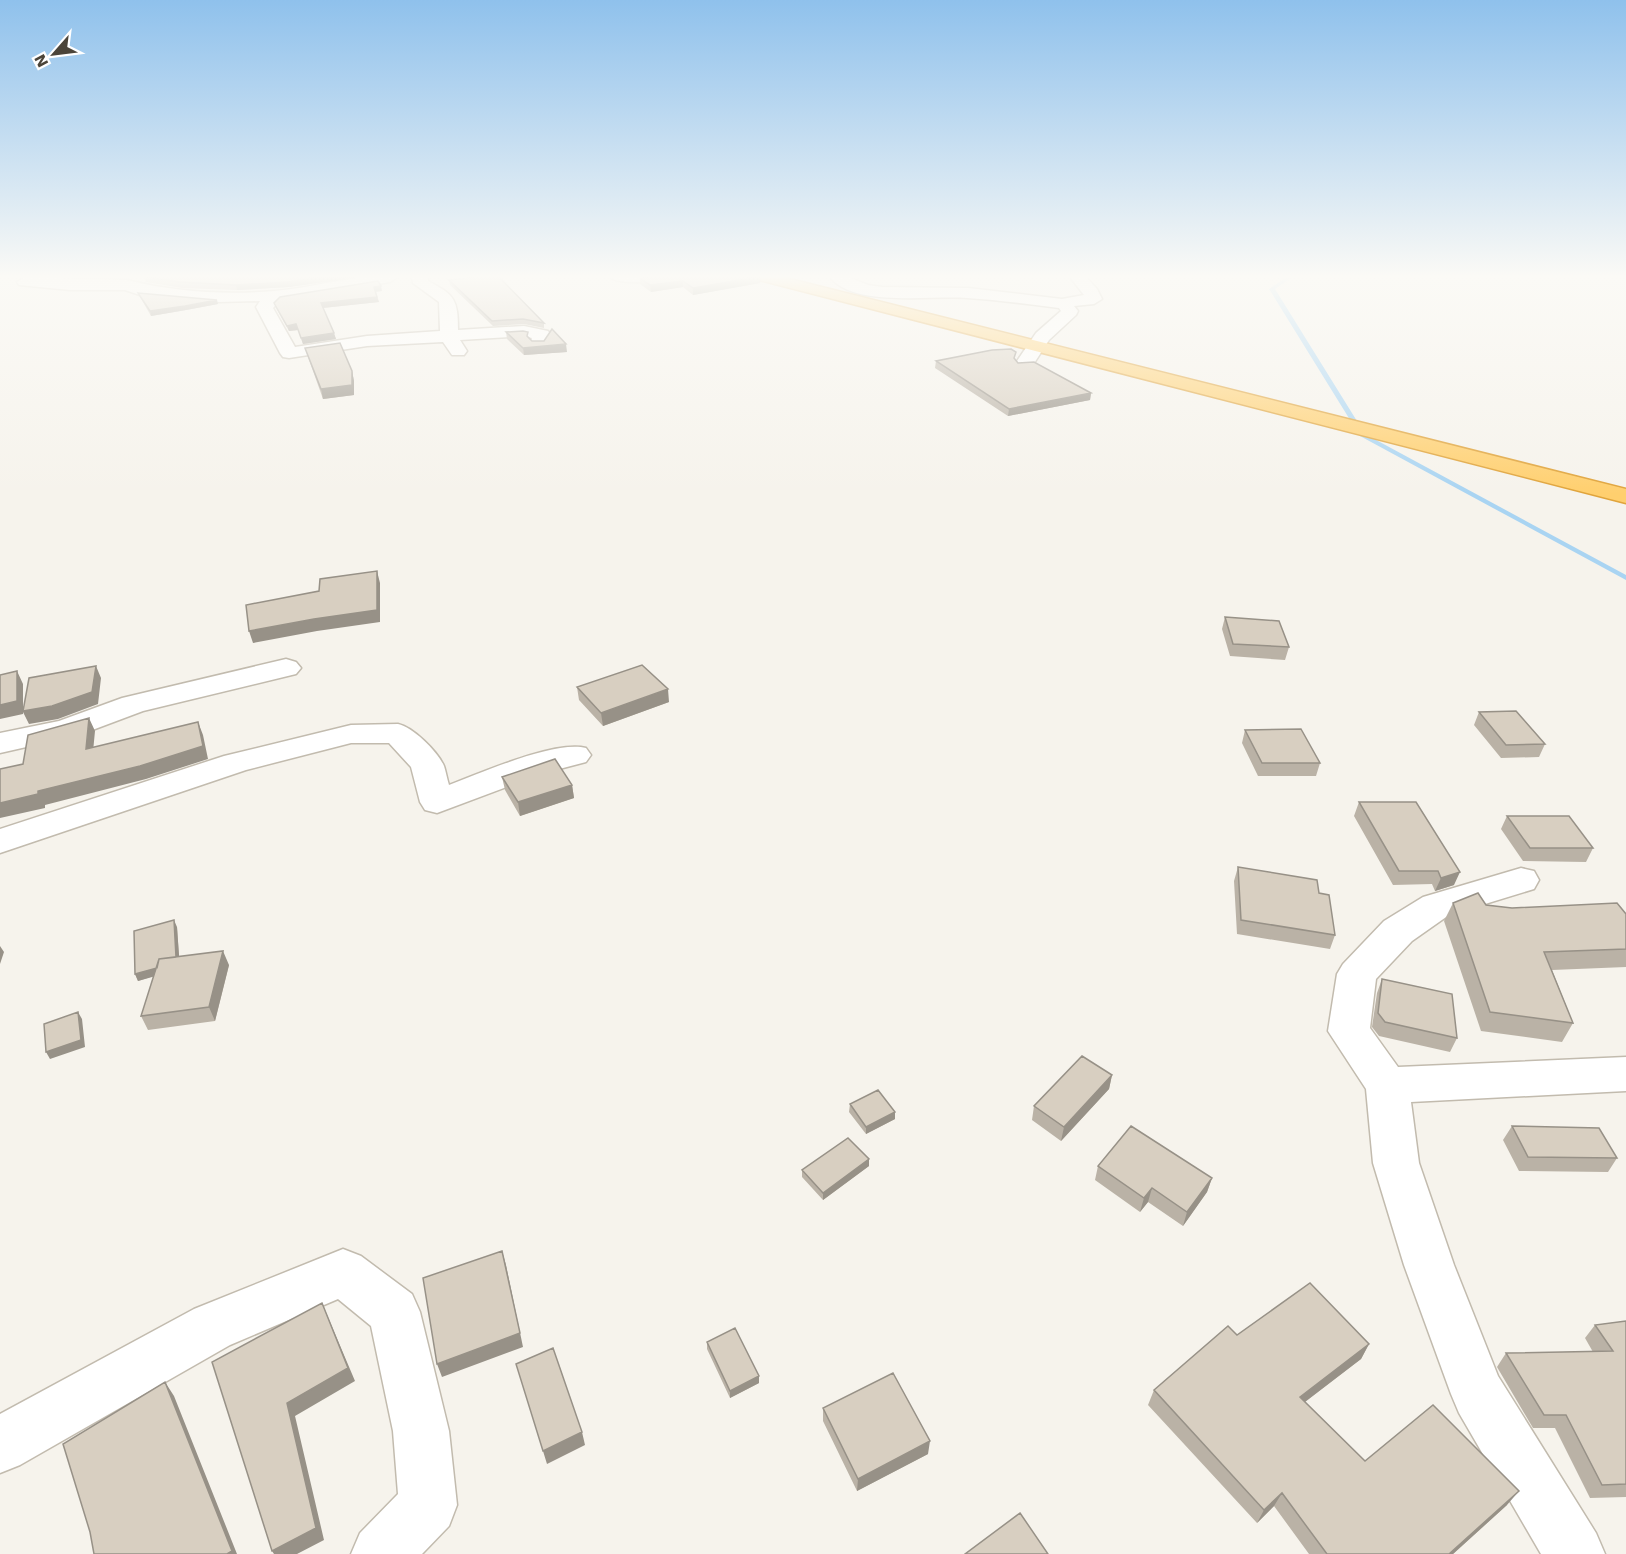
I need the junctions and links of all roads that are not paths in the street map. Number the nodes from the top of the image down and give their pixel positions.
1 (287, 350) edge
2 (312, 350) edge
3 (1034, 350) edge
4 (1050, 350) edge
5 (1024, 364) edge
6 (1626, 496) edge
7 (286, 668) dead end
8 (0, 743) edge
9 (575, 754) dead end
10 (0, 841) edge
11 (1521, 880) dead end
12 (1626, 1074) edge
13 (1387, 1085) junction
14 (0, 1445) edge
15 (1563, 1548) edge
16 (381, 1554) edge

1 - 2 street
3 - 5 street
4 - 6 highway
7 - 8 street
9 - 10 street
11 - 13 street
12 - 13 street
13 - 15 street
14 - 16 street

